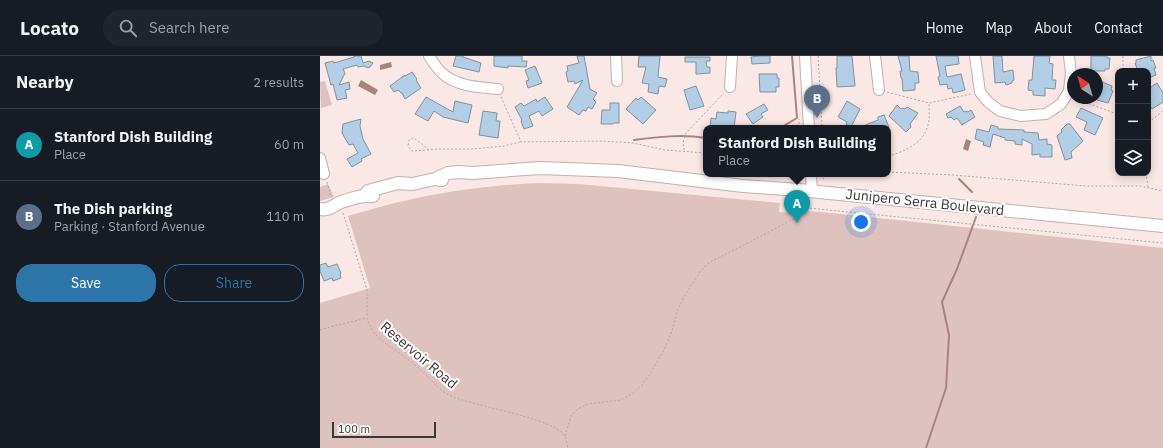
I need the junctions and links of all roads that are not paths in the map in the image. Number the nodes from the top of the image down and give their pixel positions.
1 (428, 56) edge
2 (616, 56) edge
3 (732, 56) edge
4 (805, 56) edge
5 (875, 56) edge
6 (975, 56) edge
7 (1069, 56) edge
8 (617, 81) dead end
9 (730, 87) road end
10 (498, 89) road end
11 (879, 90) road end
12 (809, 125) edge
13 (320, 158) edge
14 (324, 174) road end
15 (811, 177) edge
16 (812, 192) junction
17 (336, 202) junction
18 (320, 205) edge
19 (320, 209) edge
20 (1163, 226) edge

1 - 10 street
2 - 8 street
3 - 9 street
4 - 12 street
5 - 11 street
6 - 7 street
13 - 14 street
15 - 16 street
16 - 17 main road, Junipero Serra Boulevard
16 - 20 main road, Junipero Serra Boulevard
17 - 18 main road, Junipero Serra Boulevard
17 - 19 main road, Junipero Serra Boulevard

